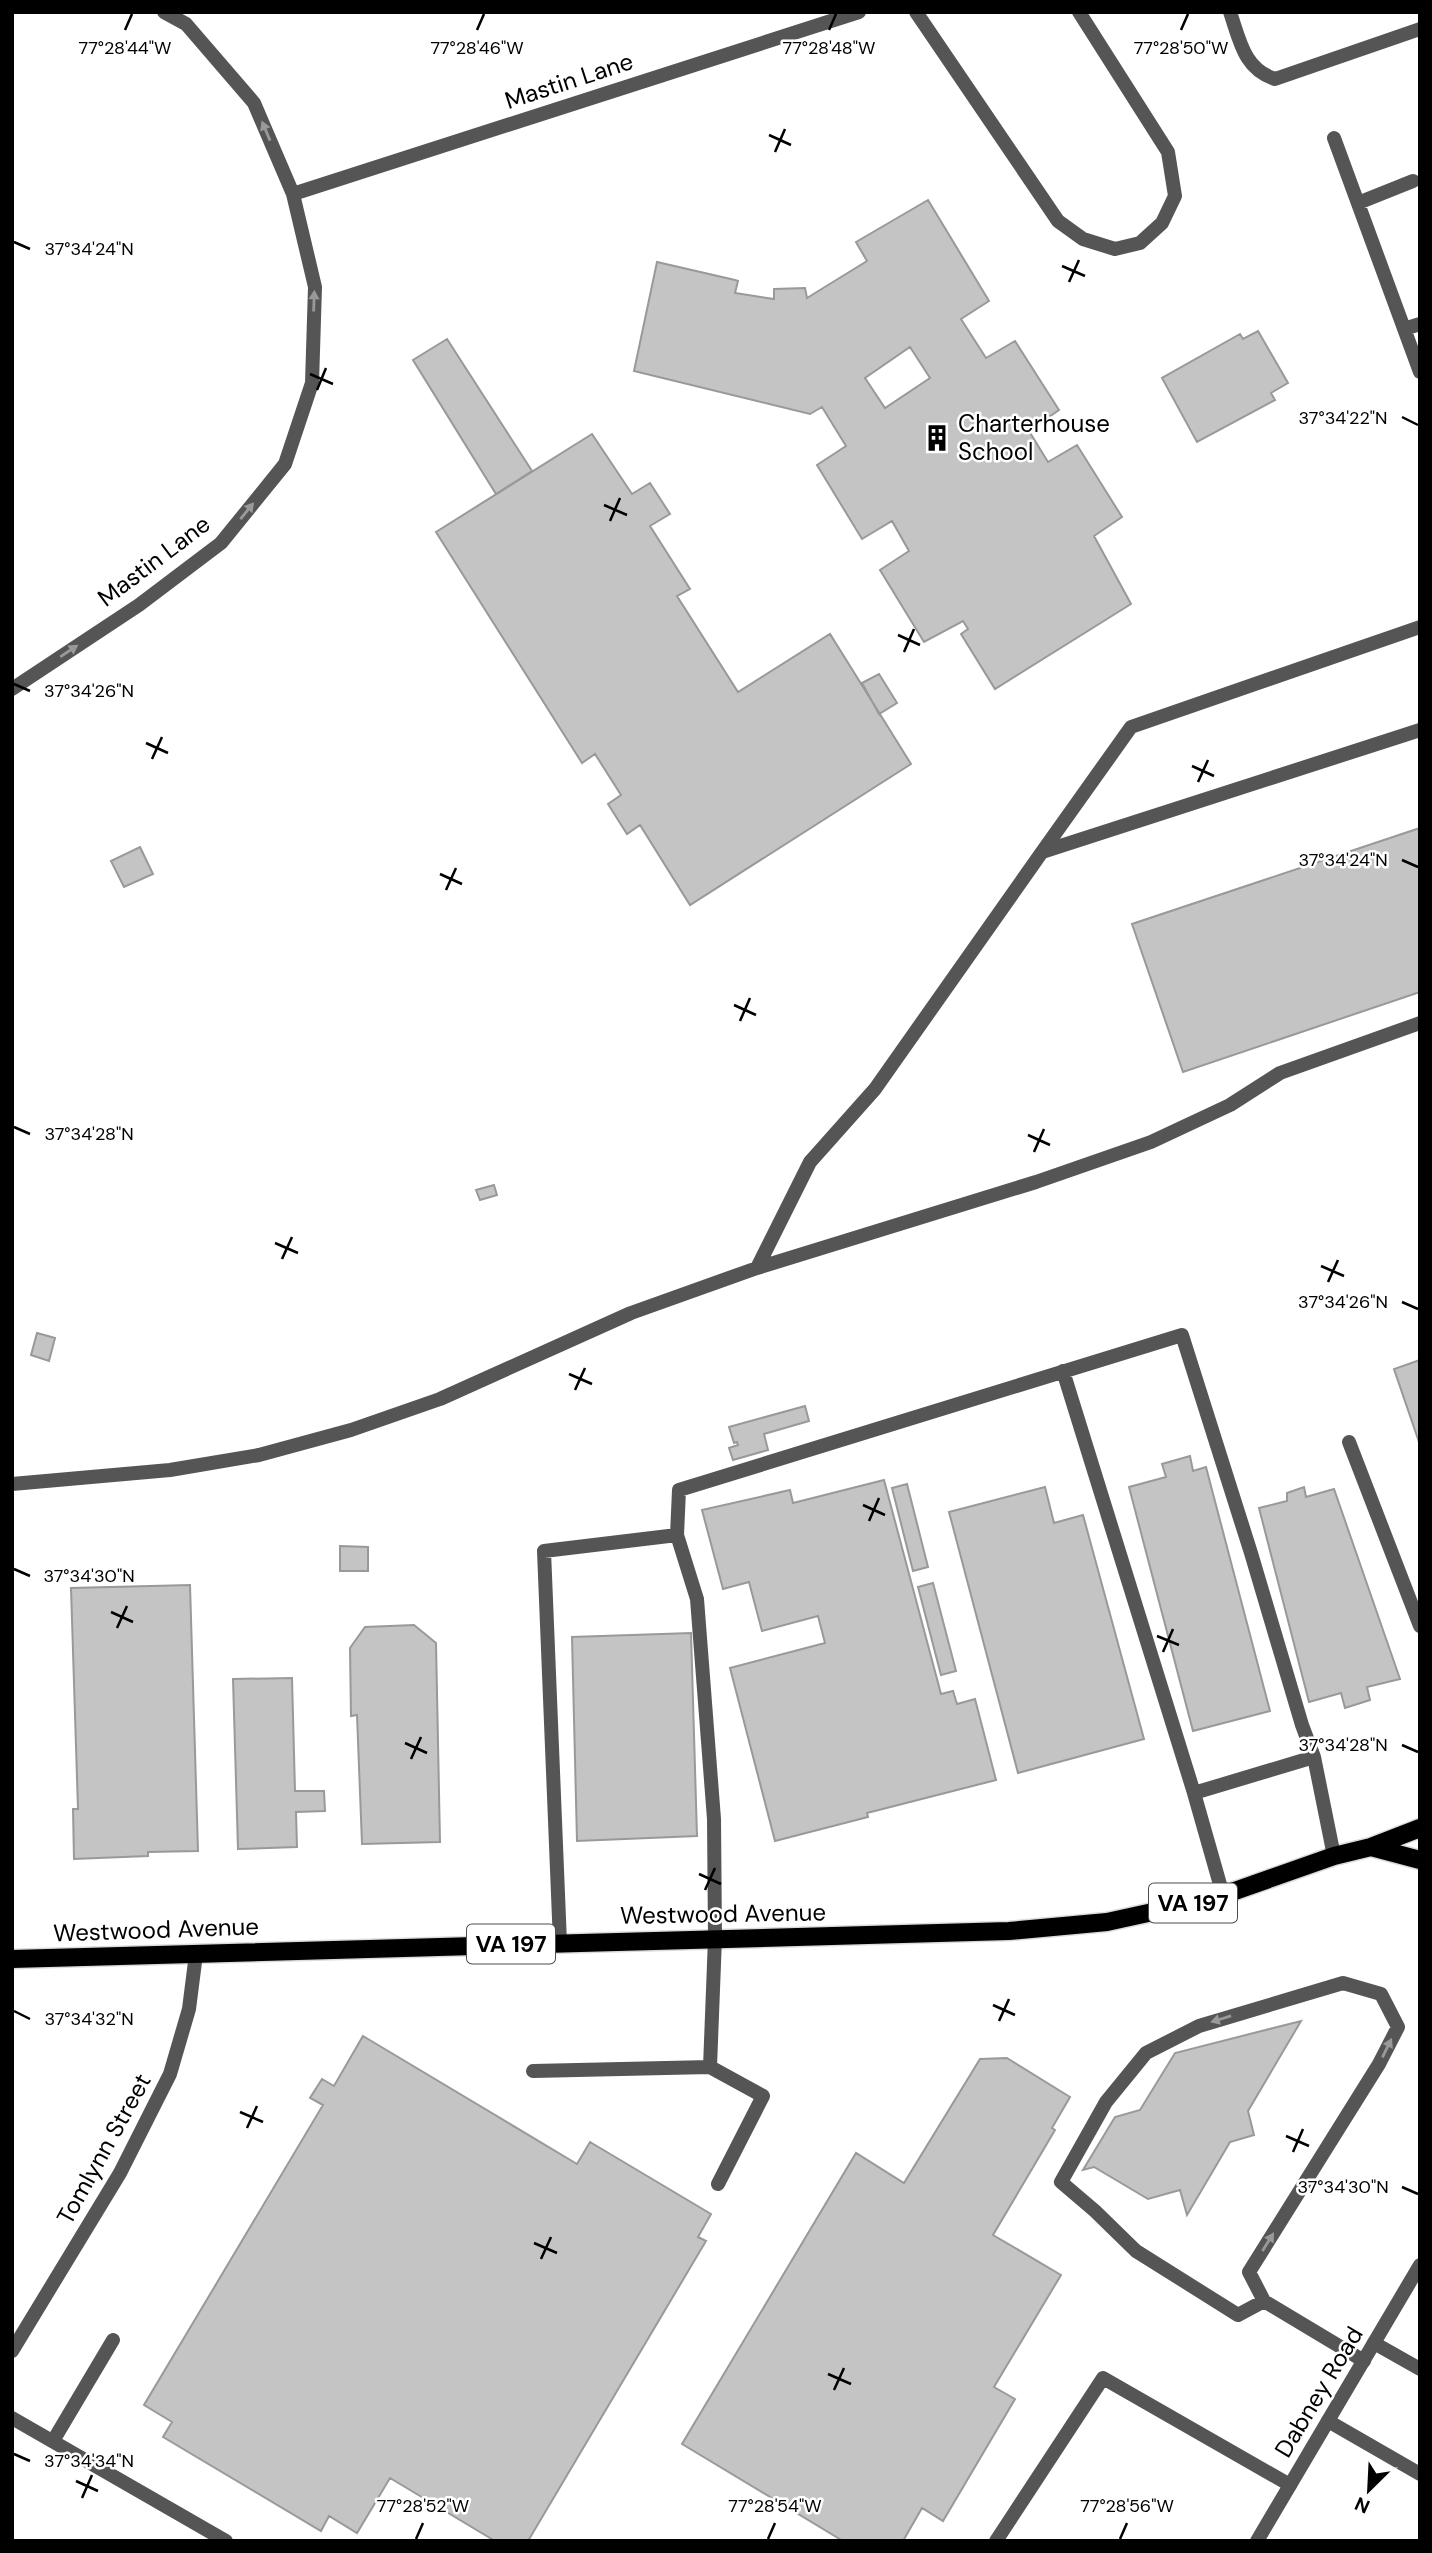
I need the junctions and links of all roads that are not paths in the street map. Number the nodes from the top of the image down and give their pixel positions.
1 (164, 12) edge
2 (859, 12) edge
3 (916, 12) edge
4 (1079, 12) edge
5 (1230, 12) edge
6 (1420, 29) edge
7 (1334, 138) dead end
8 (1413, 181) dead end
9 (293, 194) junction
10 (1358, 203) junction
11 (1420, 324) edge
12 (1404, 329) junction
13 (1420, 372) edge
14 (1420, 627) edge
15 (12, 689) edge
16 (1420, 730) edge
17 (1042, 852) junction
18 (1420, 1023) edge
19 (757, 1268) junction
20 (1063, 1371) junction
21 (1349, 1442) dead end
22 (12, 1484) edge
23 (677, 1535) junction
24 (1420, 1626) edge
25 (1314, 1757) junction
26 (1194, 1793) junction
27 (1420, 1828) edge
28 (1371, 1847) junction
29 (1334, 1856) junction
30 (1420, 1860) edge
31 (1223, 1895) junction
32 (715, 1938) junction
33 (560, 1943) junction
34 (196, 1954) junction
35 (12, 1959) edge
36 (710, 2067) junction
37 (533, 2071) dead end
38 (718, 2183) dead end
39 (1420, 2266) edge
40 (1264, 2301) junction
41 (113, 2340) dead end
42 (1374, 2343) junction
43 (12, 2351) edge
44 (1364, 2361) junction
45 (1420, 2369) edge
46 (12, 2418) edge
47 (1328, 2421) junction
48 (53, 2441) junction
49 (1420, 2474) edge
50 (1290, 2485) junction
51 (226, 2541) edge
52 (996, 2541) edge
53 (1257, 2541) edge

9 -> 1 street, Mastin Lane
2 - 9 street, Mastin Lane
3 - 4 street
5 - 6 street
7 - 10 street
8 - 10 street
15 -> 9 street, Mastin Lane
10 - 12 street
11 - 12 street
12 - 13 street
14 - 17 street
16 - 17 street
17 - 19 street
18 - 19 street
19 - 22 street
20 - 23 street
20 - 25 street
20 - 26 street
21 - 24 street
23 - 32 street
23 - 33 street
25 - 26 street
25 - 29 street
26 - 31 street
27 - 28 main road, Westwood Avenue / VA 197
28 - 29 main road, Westwood Avenue / VA 197
28 - 30 main road
29 - 31 main road, Westwood Avenue / VA 197
31 - 32 main road, Westwood Avenue / VA 197
32 - 33 main road, Westwood Avenue / VA 197
32 - 36 street
33 - 34 main road, Westwood Avenue / VA 197
34 - 35 main road, Westwood Avenue / VA 197
34 - 43 street, Tomlynn Street
36 - 37 street
36 - 38 street
39 - 42 street, Dabney Road
40 -> 40 street
40 - 44 street
41 - 48 street
42 - 44 street, Dabney Road
42 - 45 street
44 - 47 street, Dabney Road
46 - 48 street
47 - 49 street
47 - 50 street, Dabney Road
48 - 51 street
50 - 52 street
50 - 53 street, Dabney Road

